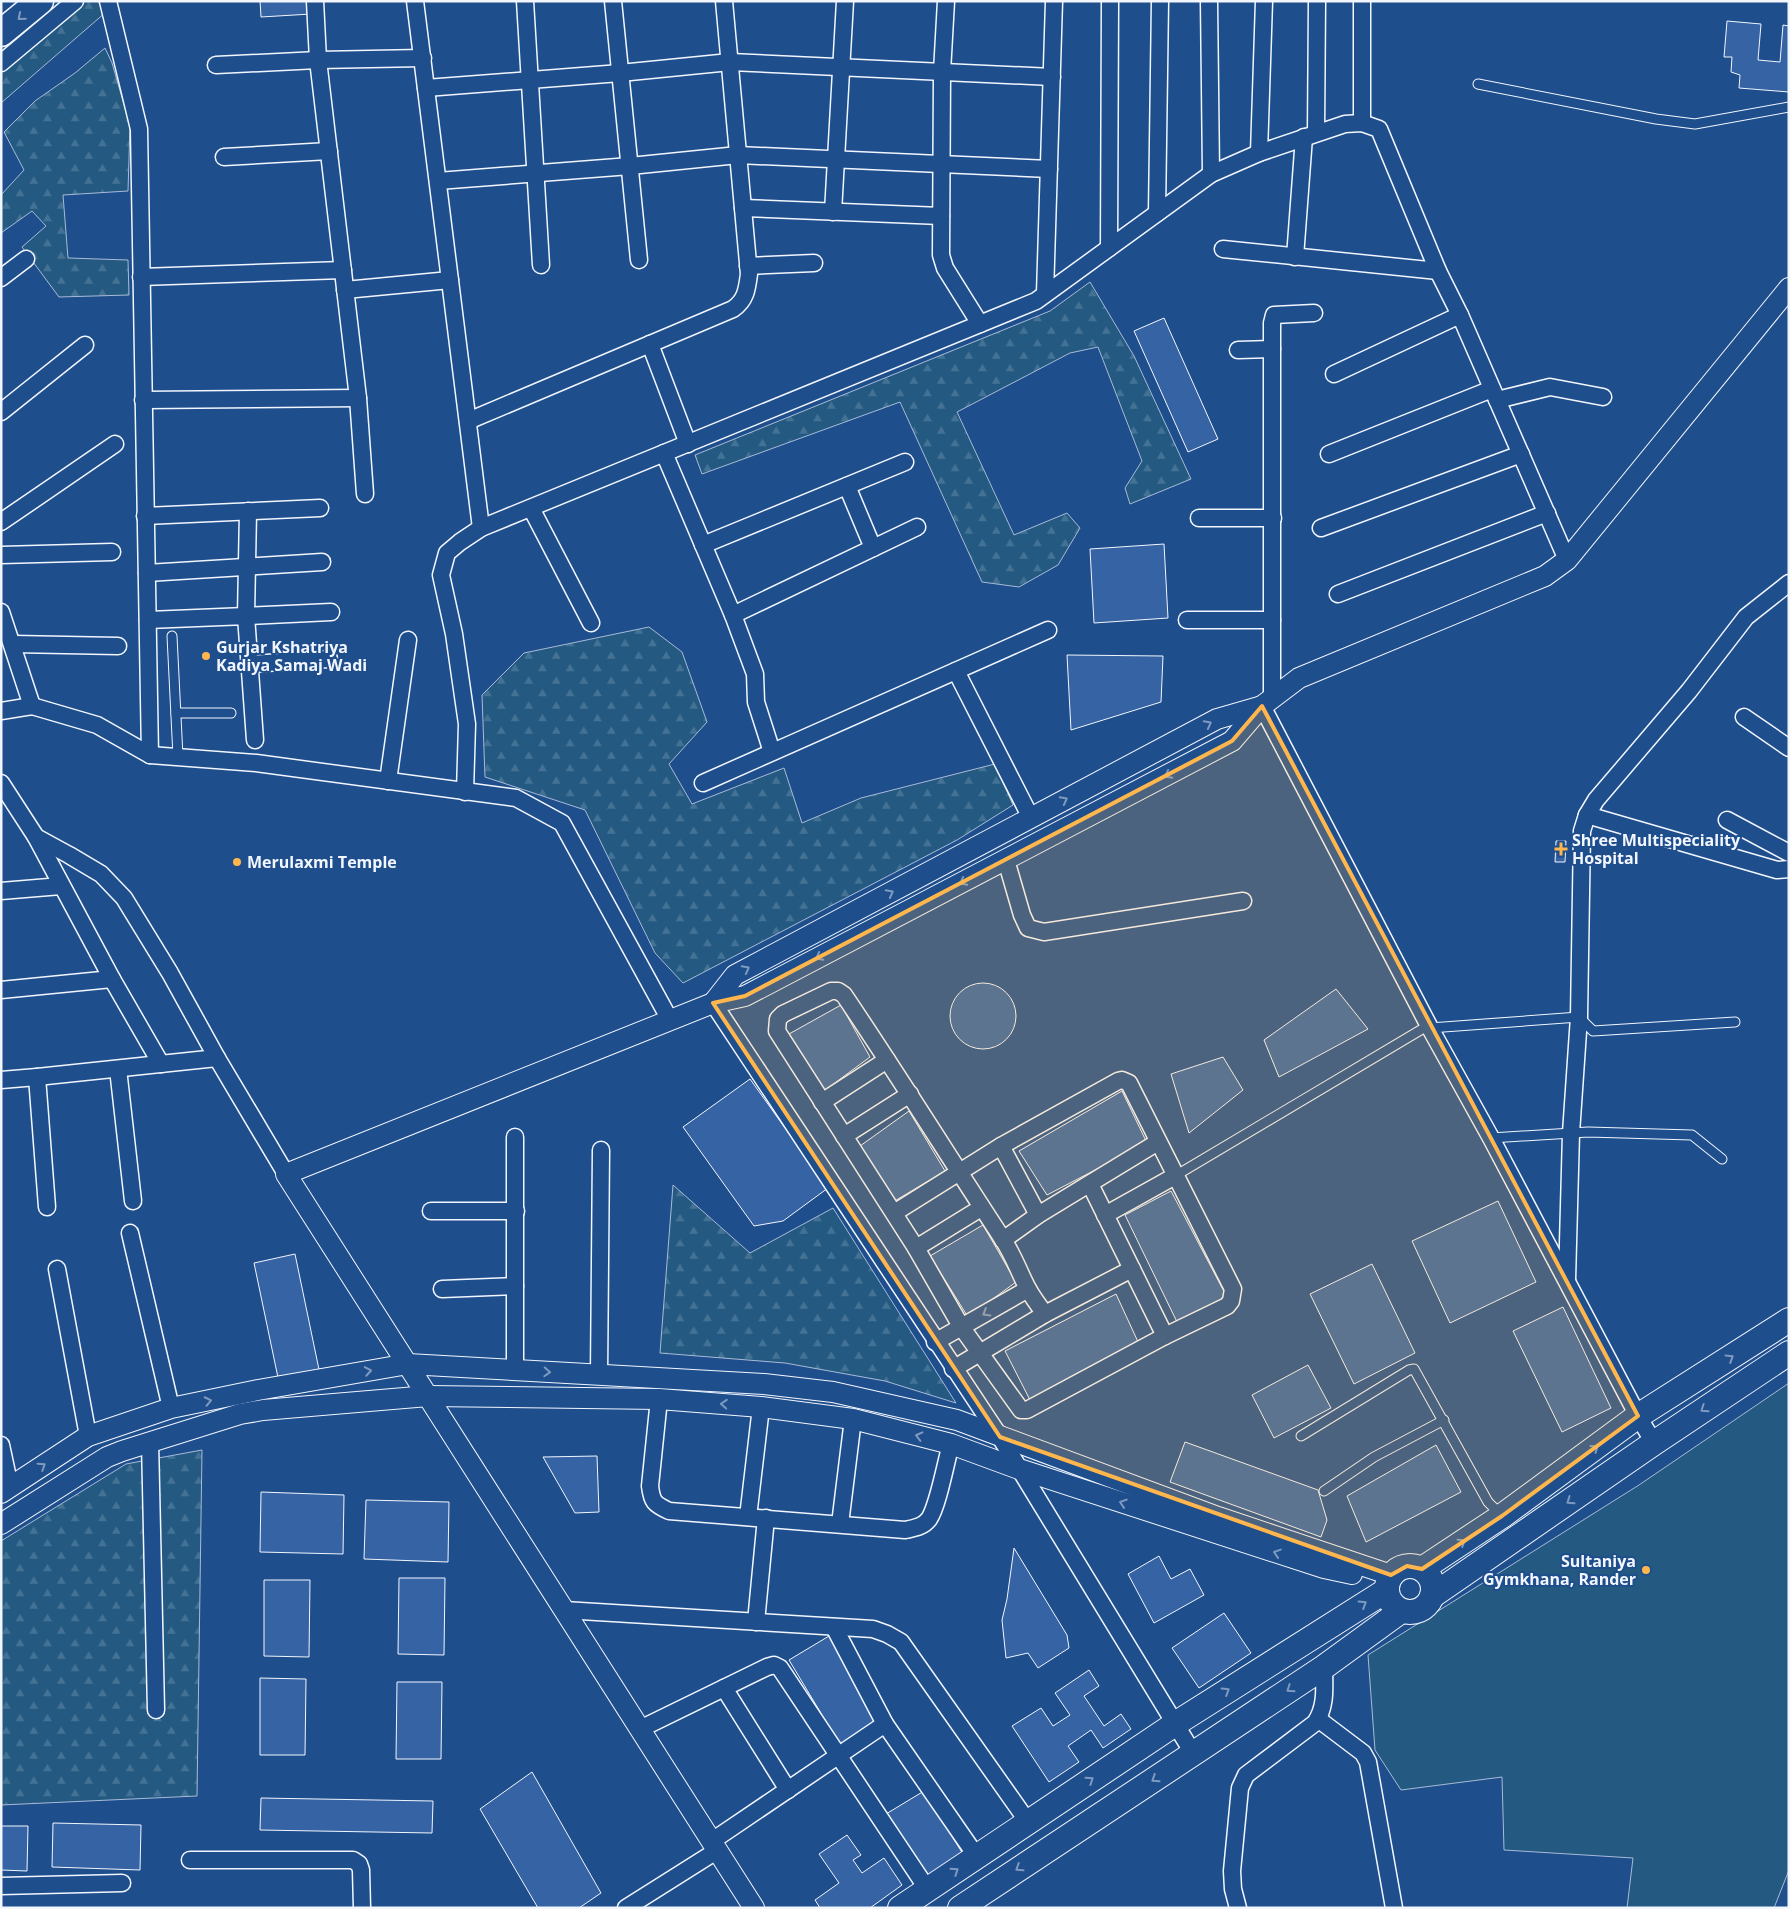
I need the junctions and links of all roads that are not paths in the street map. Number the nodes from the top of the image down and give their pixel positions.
1 (40, 1) edge
2 (75, 1) edge
3 (108, 1) edge
4 (315, 1) edge
5 (415, 1) edge
6 (525, 1) edge
7 (613, 1) edge
8 (724, 1) edge
9 (844, 1) edge
10 (946, 1) edge
11 (1054, 1) edge
12 (1110, 1) edge
13 (1160, 1) edge
14 (1209, 1) edge
15 (1264, 1) edge
16 (1317, 1) edge
17 (1362, 1) edge
18 (1, 33) edge
19 (423, 58) junction
20 (318, 60) junction
21 (730, 62) junction
22 (1, 63) edge
23 (216, 65) dead end
24 (840, 67) junction
25 (942, 72) junction
26 (620, 73) junction
27 (1052, 77) junction
28 (530, 79) junction
29 (1478, 84) dead end
30 (426, 88) junction
31 (1789, 107) edge
32 (1362, 123) junction
33 (1310, 135) junction
34 (328, 151) junction
35 (1259, 153) junction
36 (738, 155) junction
37 (224, 157) dead end
38 (836, 160) junction
39 (941, 164) junction
40 (630, 166) junction
41 (1049, 169) junction
42 (536, 173) junction
43 (1211, 174) junction
44 (438, 181) junction
45 (743, 208) junction
46 (834, 212) junction
47 (1157, 213) junction
48 (941, 216) junction
49 (1109, 248) junction
50 (1223, 249) dead end
51 (1295, 257) junction
52 (26, 259) dead end
53 (639, 260) dead end
54 (814, 263) dead end
55 (541, 265) dead end
56 (748, 266) junction
57 (342, 270) junction
58 (1438, 271) junction
59 (141, 277) junction
60 (1, 278) edge
61 (450, 280) junction
62 (1789, 288) edge
63 (345, 290) junction
64 (1044, 294) junction
65 (1314, 313) dead end
66 (1460, 315) junction
67 (980, 324) junction
68 (650, 344) junction
69 (85, 345) dead end
70 (1272, 349) junction
71 (1238, 350) dead end
72 (1334, 374) dead end
73 (1495, 395) junction
74 (1603, 397) dead end
75 (358, 398) junction
76 (144, 400) junction
77 (1, 412) edge
78 (468, 421) junction
79 (114, 444) dead end
80 (688, 444) junction
81 (664, 453) junction
82 (1328, 454) dead end
83 (1521, 454) junction
84 (906, 462) dead end
85 (848, 486) junction
86 (365, 494) dead end
87 (320, 508) dead end
88 (532, 508) junction
89 (248, 511) junction
90 (1547, 513) junction
91 (145, 516) junction
92 (1199, 518) dead end
93 (1274, 518) junction
94 (1, 522) edge
95 (917, 527) dead end
96 (481, 528) junction
97 (1321, 528) dead end
98 (703, 545) junction
99 (873, 548) junction
100 (112, 552) dead end
101 (1, 555) edge
102 (1567, 560) junction
103 (322, 562) dead end
104 (246, 567) junction
105 (146, 573) junction
106 (1789, 583) edge
107 (1338, 594) dead end
108 (1, 612) edge
109 (331, 612) dead end
110 (733, 615) junction
111 (246, 616) junction
112 (148, 620) junction
113 (1187, 620) dead end
114 (1272, 620) junction
115 (591, 623) dead end
116 (1048, 630) dead end
117 (172, 636) dead end
118 (408, 640) dead end
119 (13, 644) junction
120 (118, 646) dead end
121 (329, 660) dead end
122 (250, 664) junction
123 (956, 671) junction
124 (1267, 702) junction
125 (32, 706) junction
126 (1, 711) edge
127 (176, 713) junction
128 (231, 713) dead end
129 (1744, 717) dead end
130 (255, 740) dead end
131 (1789, 748) edge
132 (772, 752) junction
133 (150, 755) junction
134 (178, 757) junction
135 (388, 781) junction
136 (1, 783) edge
137 (702, 783) dead end
138 (465, 792) junction
139 (6, 798) edge
140 (1587, 815) junction
141 (1032, 818) junction
142 (1727, 820) dead end
143 (36, 838) junction
144 (1789, 853) edge
145 (1006, 860) junction
146 (1789, 869) edge
147 (61, 886) junction
148 (1, 891) edge
149 (1243, 902) dead end
150 (112, 979) junction
151 (1, 990) edge
152 (713, 1003) junction
153 (1579, 1017) junction
154 (670, 1020) junction
155 (1735, 1022) dead end
156 (1429, 1027) junction
157 (217, 1058) junction
158 (887, 1060) junction
159 (161, 1064) junction
160 (118, 1069) junction
161 (37, 1077) junction
162 (1, 1080) edge
163 (910, 1094) junction
164 (822, 1102) junction
165 (1571, 1133) junction
166 (844, 1136) junction
167 (515, 1137) dead end
168 (1491, 1138) junction
169 (1158, 1142) junction
170 (1001, 1146) junction
171 (601, 1150) dead end
172 (1722, 1159) dead end
173 (959, 1171) junction
174 (286, 1174) junction
175 (1175, 1176) junction
176 (1090, 1184) junction
177 (133, 1201) dead end
178 (47, 1207) dead end
179 (981, 1208) junction
180 (431, 1211) dead end
181 (516, 1211) junction
182 (894, 1213) junction
183 (1038, 1215) junction
184 (1105, 1216) junction
185 (130, 1232) dead end
186 (1004, 1240) junction
187 (916, 1248) junction
188 (57, 1269) dead end
189 (1132, 1269) junction
190 (1567, 1283) junction
191 (515, 1286) junction
192 (442, 1289) dead end
193 (1028, 1289) junction
194 (1045, 1314) junction
195 (1789, 1320) edge
196 (962, 1328) junction
197 (1165, 1336) junction
198 (935, 1342) junction
199 (979, 1353) junction
200 (1789, 1354) edge
201 (408, 1364) junction
202 (953, 1369) junction
203 (515, 1370) junction
204 (599, 1375) junction
205 (428, 1396) junction
206 (659, 1399) junction
207 (761, 1407) junction
208 (171, 1408) junction
209 (1638, 1416) junction
210 (853, 1420) junction
211 (1444, 1420) junction
212 (88, 1436) junction
213 (1301, 1436) dead end
214 (1000, 1437) junction
215 (150, 1442) junction
216 (1654, 1443) junction
217 (951, 1444) junction
218 (1, 1445) edge
219 (1019, 1469) junction
220 (5, 1490) edge
221 (1324, 1490) dead end
222 (1502, 1516) junction
223 (748, 1517) junction
224 (766, 1518) junction
225 (1, 1524) edge
226 (840, 1524) junction
227 (1422, 1569) junction
228 (1389, 1583) junction
229 (1432, 1596) junction
230 (564, 1610) junction
231 (1402, 1611) junction
232 (756, 1622) junction
233 (834, 1627) junction
234 (1324, 1667) junction
235 (724, 1688) junction
236 (156, 1710) dead end
237 (1318, 1719) junction
238 (885, 1724) junction
239 (1174, 1724) junction
240 (640, 1729) junction
241 (1193, 1754) junction
242 (840, 1755) junction
243 (788, 1790) junction
244 (1028, 1822) junction
245 (715, 1846) junction
246 (977, 1857) junction
247 (190, 1860) dead end
248 (122, 1883) dead end
249 (1, 1886) edge
250 (928, 1890) junction
251 (630, 1907) edge
252 (362, 1908) edge
253 (754, 1908) edge
254 (900, 1908) edge
255 (960, 1908) edge
256 (1238, 1908) edge
257 (1394, 1908) edge

1 -> 18 main road
2 - 22 street
3 - 59 street
4 - 20 street
5 - 19 street
6 - 28 street
7 - 26 street
8 - 21 street
9 - 24 street
10 - 25 street
11 - 27 street
12 - 49 street
13 - 47 street
14 - 43 street
15 - 35 street
16 - 33 street
17 - 32 street
19 - 20 street
19 - 30 street
20 - 23 street
20 - 34 street
21 - 24 street
21 - 26 street
21 - 36 street
24 - 25 street
24 - 38 street
25 - 27 street
25 - 39 street
26 - 28 street
26 - 40 street
27 - 41 street
28 - 30 street
28 - 42 street
29 - 31 lane
30 - 44 street
32 - 33 street
32 - 58 street
33 - 35 street
33 - 51 street
34 - 37 street
34 - 57 street
35 - 43 street
36 - 38 street
36 - 40 street
36 - 45 street
38 - 39 street
38 - 46 street
39 - 41 street
39 - 48 street
40 - 42 street
40 - 53 street
41 - 64 street
42 - 44 street
42 - 55 street
43 - 47 street
44 - 61 street
45 - 46 street
45 - 56 street
46 - 48 street
47 - 49 street
48 - 67 street
49 - 64 street
50 - 51 street
51 - 58 street
52 - 60 street
54 - 56 street
56 - 68 street
57 - 59 street
57 - 63 street
58 - 66 street
59 - 76 street
61 - 63 street
61 - 78 street
62 - 102 street
63 - 75 street
64 - 67 street
65 - 70 street
66 - 72 street
66 - 73 street
67 - 80 street
68 - 78 street
68 - 80 street
69 - 77 street
70 - 71 street
70 - 93 street
73 - 74 street
73 - 82 street
73 - 83 street
75 - 76 street
75 - 86 street
76 - 91 street
78 - 96 street
79 - 94 street
80 - 81 street
81 - 88 street
81 - 98 street
83 - 90 street
83 - 97 street
84 - 85 street
85 - 98 street
85 - 99 street
87 - 89 street
88 - 96 street
88 - 115 street
89 - 91 street
89 - 104 street
90 - 102 street
90 - 107 street
91 - 105 street
92 - 93 street
93 - 114 street
95 - 99 street
96 - 138 street
98 - 110 street
99 - 110 street
100 - 101 street
102 - 124 street
103 - 104 street
104 - 105 street
104 - 111 street
105 - 112 street
106 - 140 street
108 - 119 street
109 - 111 street
110 - 132 street
111 - 112 street
111 - 122 street
112 - 133 street
113 - 114 street
114 - 124 street
116 - 123 street
117 - 127 lane
118 - 135 street
119 - 120 street
119 - 125 street
121 - 122 street
122 - 130 street
123 - 132 street
123 - 141 street
141 -> 124 street
124 -> 145 street
124 - 156 street
125 - 126 street
125 - 133 street
127 - 128 lane
127 - 134 lane
129 - 131 street
132 - 137 street
133 - 134 street
134 - 135 street
135 - 138 street
136 - 139 street
138 - 154 street
139 - 143 street
140 - 146 street
140 - 153 street
152 -> 141 street
142 - 144 street
143 - 147 street
143 - 157 street
145 - 149 street
145 -> 152 street
147 - 148 street
147 - 150 street
150 - 151 street
150 - 159 street
152 - 154 street
152 - 198 street
153 - 155 lane
153 - 156 lane
153 - 165 street
154 - 174 street
156 - 168 street
156 - 175 lane
157 - 159 street
157 - 174 street
158 - 163 street
158 - 164 street
158 - 164 street
159 - 160 street
160 - 161 street
160 - 177 street
161 - 162 street
161 - 178 street
163 - 166 street
163 - 173 street
164 - 166 street
165 - 168 lane
165 - 172 lane
165 - 190 street
166 - 182 street
167 - 181 street
168 - 190 street
169 - 170 street
169 - 175 street
169 - 176 street
170 - 173 street
170 - 183 street
171 - 204 street
173 - 179 street
173 - 182 street
174 - 201 street
175 - 184 street
175 - 197 street
176 - 183 street
176 - 184 street
179 - 186 street
179 - 187 street
180 - 181 street
181 - 191 street
182 - 187 street
183 - 186 street
184 - 189 street
185 - 208 street
186 - 193 street
187 - 196 street
188 - 212 street
189 - 194 street
189 - 197 street
190 - 209 street
191 - 192 street
191 - 203 street
193 - 194 street
193 -> 196 street
194 - 199 street
209 -> 195 main road
196 - 198 street
196 - 199 street
197 - 199 street
198 - 202 street
199 - 202 street
200 -> 216 main road
201 - 203 street
201 - 205 street
208 -> 201 street
202 - 214 street
203 -> 204 street
204 - 214 street
205 - 206 street
205 - 215 street
205 - 230 street
207 -> 206 street
206 - 223 street
207 - 210 street
207 - 223 street
208 - 212 street
209 - 216 street
222 -> 209 main road
217 -> 210 street
210 - 226 street
211 - 213 lane
211 - 221 lane
211 - 222 lane
220 -> 212 street
214 - 219 street
214 - 228 street
215 - 225 street
215 - 236 street
216 -> 229 main road
217 - 219 street
217 - 226 street
218 - 220 street
228 -> 219 street
219 - 239 street
227 -> 222 main road
223 - 224 street
224 - 226 street
224 - 232 street
227 - 228 main road
227 - 229 main road
228 - 231 main road
239 -> 228 main road
229 - 231 main road
230 - 232 street
230 - 240 street
231 - 234 main road
232 - 233 street
233 - 238 street
233 - 244 street
234 - 237 street
234 -> 241 main road
235 - 240 street
235 - 242 street
235 - 243 street
237 - 256 street
237 - 257 street
238 - 242 street
238 - 246 street
239 - 241 street
244 -> 239 main road
240 - 245 street
241 -> 255 main road
242 - 243 street
242 - 250 street
243 - 245 street
244 - 246 main road
245 - 251 street
245 - 253 street
250 -> 246 main road
247 - 252 street
248 - 249 street
250 - 254 main road

